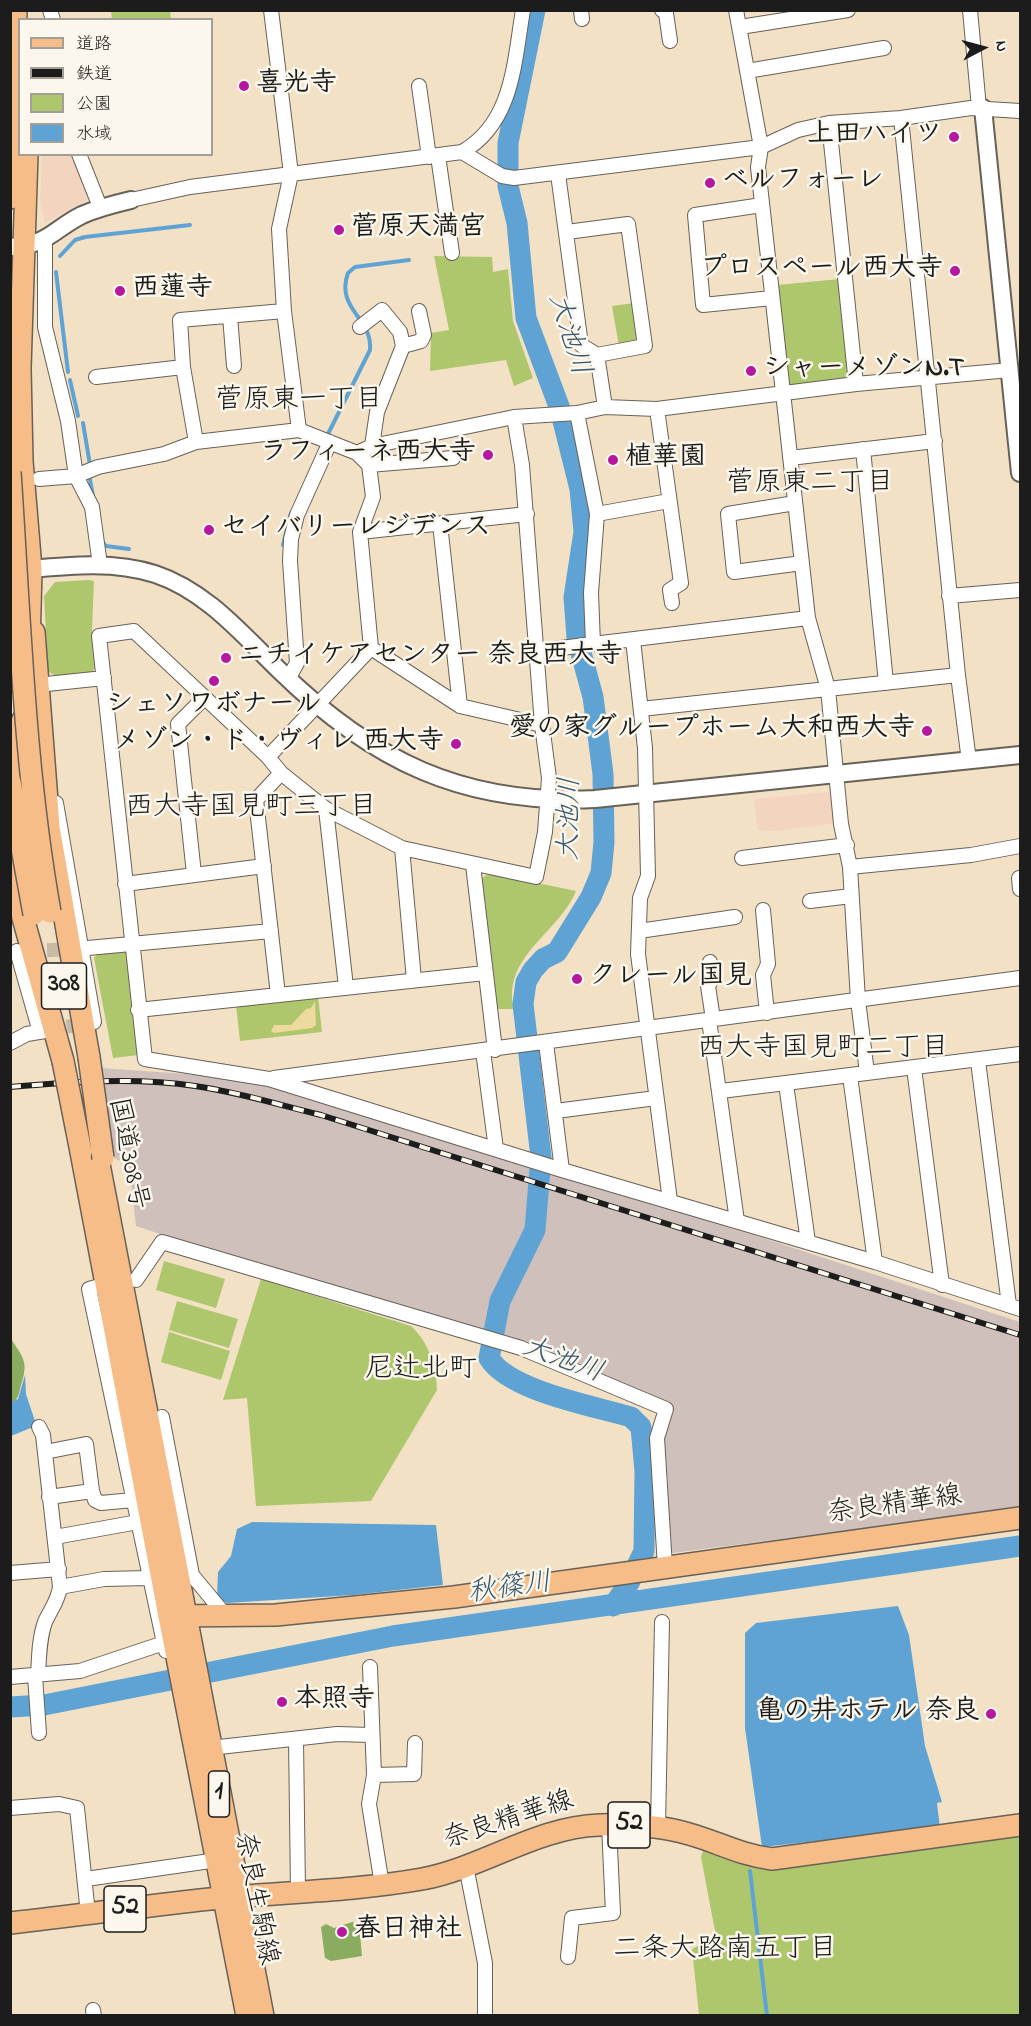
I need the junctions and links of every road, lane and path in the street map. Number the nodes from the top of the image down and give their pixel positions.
1 (16, 10) edge
2 (271, 10) edge
3 (523, 10) edge
4 (662, 10) edge
5 (736, 10) edge
6 (848, 10) edge
7 (970, 10) edge
8 (740, 27) junction
9 (670, 41) dead end
10 (884, 48) dead end
11 (747, 71) junction
12 (419, 86) dead end
13 (981, 108) junction
14 (1020, 111) edge
15 (901, 118) junction
16 (829, 123) junction
17 (761, 147) junction
18 (462, 152) junction
19 (27, 156) edge
20 (80, 156) edge
21 (434, 156) junction
22 (291, 174) junction
23 (558, 174) junction
24 (10, 198) edge
25 (131, 200) joint
26 (762, 205) junction
27 (100, 207) junction
28 (567, 232) junction
29 (27, 244) edge
30 (452, 253) dead end
31 (772, 298) junction
32 (284, 311) junction
33 (419, 311) dead end
34 (230, 316) junction
35 (362, 325) dead end
36 (403, 346) junction
37 (597, 355) junction
38 (234, 366) dead end
39 (183, 367) junction
40 (1010, 370) junction
41 (96, 377) dead end
42 (928, 378) junction
43 (856, 384) junction
44 (781, 393) junction
45 (604, 407) junction
46 (657, 409) junction
47 (574, 414) junction
48 (514, 417) junction
49 (299, 430) junction
50 (327, 441) junction
51 (935, 441) junction
52 (195, 442) junction
53 (372, 446) junction
54 (863, 450) junction
55 (357, 453) junction
56 (453, 458) dead end
57 (790, 458) junction
58 (369, 465) junction
59 (10, 472) edge
60 (1020, 473) edge
61 (75, 476) junction
62 (39, 479) dead end
63 (669, 501) junction
64 (795, 503) junction
65 (527, 514) junction
66 (597, 514) junction
67 (440, 524) junction
68 (360, 532) junction
69 (802, 563) junction
70 (100, 565) junction
71 (21, 570) edge
72 (1020, 590) edge
73 (949, 596) junction
74 (672, 603) dead end
75 (808, 618) junction
76 (633, 640) junction
77 (593, 644) junction
78 (371, 648) junction
79 (537, 651) junction
80 (958, 675) junction
81 (104, 678) junction
82 (288, 679) junction
83 (886, 683) junction
84 (38, 685) junction
85 (828, 689) junction
86 (203, 699) junction
87 (460, 706) junction
88 (39, 707) junction
89 (317, 707) junction
90 (641, 710) junction
91 (542, 725) junction
92 (1020, 755) edge
93 (268, 757) junction
94 (969, 761) junction
95 (281, 773) junction
96 (836, 774) junction
97 (10, 782) edge
98 (10, 788) edge
99 (644, 794) junction
100 (549, 800) junction
101 (326, 809) junction
102 (847, 845) junction
103 (1020, 846) edge
104 (402, 848) junction
105 (10, 855) edge
106 (742, 858) dead end
107 (474, 865) junction
108 (264, 867) junction
109 (850, 867) junction
110 (194, 874) junction
111 (125, 884) junction
112 (851, 896) junction
113 (810, 901) dead end
114 (763, 910) dead end
115 (35, 915) junction
116 (735, 917) dead end
117 (639, 931) junction
118 (271, 932) junction
119 (131, 942) junction
120 (79, 949) junction
121 (16, 951) edge
122 (710, 962) dead end
123 (485, 973) junction
124 (1020, 978) edge
125 (414, 980) junction
126 (346, 987) junction
127 (278, 995) junction
128 (858, 1000) junction
129 (138, 1010) junction
130 (767, 1012) junction
131 (711, 1019) junction
132 (92, 1022) dead end
133 (647, 1029) junction
134 (10, 1043) edge
135 (543, 1043) junction
136 (489, 1051) junction
137 (1020, 1054) edge
138 (77, 1059) junction
139 (978, 1061) junction
140 (914, 1068) junction
141 (867, 1073) junction
142 (850, 1076) junction
143 (269, 1079) junction
144 (786, 1084) junction
145 (721, 1091) junction
146 (656, 1098) junction
147 (556, 1111) junction
148 (496, 1149) junction
149 (94, 1156) junction
150 (556, 1168) junction
151 (670, 1201) junction
152 (737, 1221) junction
153 (808, 1242) junction
154 (875, 1262) junction
155 (128, 1276) junction
156 (942, 1285) junction
157 (96, 1287) dead end
158 (1015, 1307) edge
159 (162, 1417) dead end
160 (39, 1427) dead end
161 (45, 1452) junction
162 (92, 1491) junction
163 (49, 1497) junction
164 (134, 1500) junction
165 (1020, 1518) edge
166 (138, 1522) junction
167 (55, 1537) junction
168 (660, 1568) junction
169 (59, 1569) junction
170 (10, 1573) edge
171 (149, 1578) junction
172 (60, 1587) junction
173 (178, 1616) junction
174 (226, 1616) junction
175 (662, 1622) dead end
176 (177, 1642) junction
177 (369, 1666) dead end
178 (10, 1677) edge
179 (36, 1677) junction
180 (187, 1696) junction
181 (38, 1731) dead end
182 (371, 1735) junction
183 (296, 1739) junction
184 (415, 1743) dead end
185 (210, 1748) junction
186 (374, 1774) junction
187 (10, 1808) edge
188 (609, 1825) junction
189 (1020, 1825) edge
190 (658, 1827) junction
191 (217, 1860) junction
192 (466, 1866) junction
193 (86, 1879) junction
194 (382, 1885) junction
195 (298, 1892) junction
196 (232, 1898) junction
197 (88, 1914) junction
198 (10, 1923) edge
199 (568, 1957) dead end
200 (247, 2016) edge
201 (263, 2016) edge
202 (485, 2016) edge

1 - 24 main road
2 - 22 street
3 - 18 street
4 - 9 street
5 - 8 street
6 - 8 street
7 - 13 street
8 - 11 street
10 - 11 street
11 - 17 street
12 - 21 street
13 - 14 street
13 - 15 street
13 - 40 street
15 - 16 street
15 - 42 street
16 - 17 street
16 - 43 street
17 - 23 street
17 - 26 street
18 - 21 street
18 - 23 street
19 - 29 main road
20 - 27 street
21 - 22 street
21 - 30 street
22 - 25 street
22 - 32 street
23 - 28 street
25 - 27 street
26 - 31 street
26 - 31 street
27 - 29 street
28 - 37 street
28 - 37 street
29 - 61 street
29 - 71 main road
31 - 44 street
32 - 34 street
32 - 49 street
33 - 36 street
34 - 38 street
34 - 39 street
35 - 36 street
36 - 53 street
37 - 45 street
39 - 41 street
39 - 52 street
40 - 42 street
40 - 60 street
42 - 43 street
42 - 51 street
43 - 44 street
44 - 46 street
44 - 57 street
45 - 46 street
45 - 47 street
46 - 63 street
47 - 48 street
47 - 66 street
48 - 53 street
48 - 65 street
49 - 50 street
49 - 52 street
50 - 55 street
50 - 82 street
51 - 54 street
51 - 73 street
52 - 61 street
53 - 55 street
54 - 57 street
54 - 83 street
55 - 58 street
56 - 58 street
57 - 64 street
58 - 68 street
59 - 115 main road, 308, bridge
61 - 62 street
61 - 70 street
63 - 66 street
63 - 74 street
64 - 69 street
64 - 69 street
65 - 67 street
65 - 79 street
66 - 77 street
67 - 68 street
67 - 87 street
68 - 78 street
69 - 75 street
70 - 71 street
70 - 82 street
71 - 84 main road
71 - 98 main road
72 - 73 street
73 - 80 street
75 - 76 street
75 - 85 street
76 - 77 street
76 - 90 street
77 - 79 street
78 - 87 street
78 - 89 street
79 - 91 street
80 - 83 street
80 - 94 street
81 - 84 street
81 - 86 street
81 - 111 street
82 - 89 street
83 - 85 street
84 - 88 main road
85 - 90 street
85 - 96 street
86 - 93 street
86 - 110 street
87 - 91 street
88 - 120 street
88 - 138 main road
89 - 93 street
89 - 100 street
90 - 99 street
91 - 100 street
92 - 94 street
93 - 95 street
94 - 96 street
95 - 101 street
95 - 108 street
96 - 99 street
96 - 102 street
97 - 115 main road, 308, bridge
99 - 100 street
99 - 117 street
100 - 107 street
101 - 104 street
101 - 126 street
102 - 106 street
102 - 109 street
103 - 109 street
104 - 107 street
104 - 125 street
105 - 115 main road
107 - 123 street
108 - 110 street
108 - 118 street
109 - 112 street
110 - 111 street
111 - 119 street
112 - 113 street
112 - 128 street
114 - 130 street
115 - 138 main road, 308
116 - 117 street
117 - 133 street
118 - 119 street
118 - 127 street
119 - 120 street
119 - 129 street
120 - 132 street
121 - 134 street
122 - 131 street
123 - 125 street
123 - 136 street
124 - 128 street
125 - 126 street
126 - 127 street
127 - 129 street
128 - 130 street
128 - 141 street
129 - 143 street
130 - 131 street
131 - 133 street
131 - 145 street
133 - 135 street
133 - 146 street
135 - 136 street
135 - 147 street
136 - 143 street
136 - 148 street
137 - 139 street
138 - 149 main road, bridge
139 - 140 street
139 - 158 street
140 - 141 street
140 - 156 street
141 - 142 street
142 - 144 street
142 - 154 street
143 - 148 street
144 - 145 street
144 - 153 street
145 - 152 street
146 - 147 street
146 - 151 street
147 - 150 street
148 - 150 street
149 - 155 main road
149 - 173 main road, 国道308号
150 - 151 street
151 - 152 street
152 - 153 street
153 - 154 street
154 - 156 street
155 - 168 street
155 - 173 main road
156 - 158 street
157 - 164 street
159 - 174 street
160 - 161 street
161 - 162 street
161 - 163 street
162 - 163 street
162 - 164 street
163 - 167 street
164 - 166 street
165 - 168 main road, 奈良精華線
166 - 167 street
166 - 171 street
167 - 169 street
168 - 174 main road, 奈良精華線
169 - 170 street
169 - 172 street
171 - 172 street
171 - 176 street
172 - 179 street
173 - 174 main road, 奈良精華線
173 - 176 main road, 奈良生駒線 / 1
175 - 190 street
176 - 179 street
176 - 180 main road, 奈良生駒線 / 1
177 - 182 street
178 - 179 street
179 - 181 street
180 - 185 main road, 奈良生駒線 / 1
180 - 191 main road, 奈良生駒線 / 1
182 - 183 street
182 - 186 street
183 - 185 street
183 - 195 street
184 - 186 street
185 - 196 main road, 奈良生駒線 / 1
186 - 194 street
187 - 193 street
188 - 190 main road, 奈良精華線 / 52
188 - 192 main road, 奈良精華線 / 52
188 - 199 street
189 - 190 main road, 奈良精華線 / 52
191 - 193 street
191 - 196 main road, 奈良生駒線 / 1
192 - 194 main road, 奈良精華線 / 52
192 - 202 street
193 - 197 street
194 - 195 main road, 奈良精華線 / 52
195 - 196 main road, 奈良精華線 / 52
196 - 197 main road, 奈良精華線 / 52
196 - 200 main road, 奈良生駒線 / 1
196 - 201 main road, 奈良生駒線 / 1
197 - 198 main road, 奈良精華線 / 52

